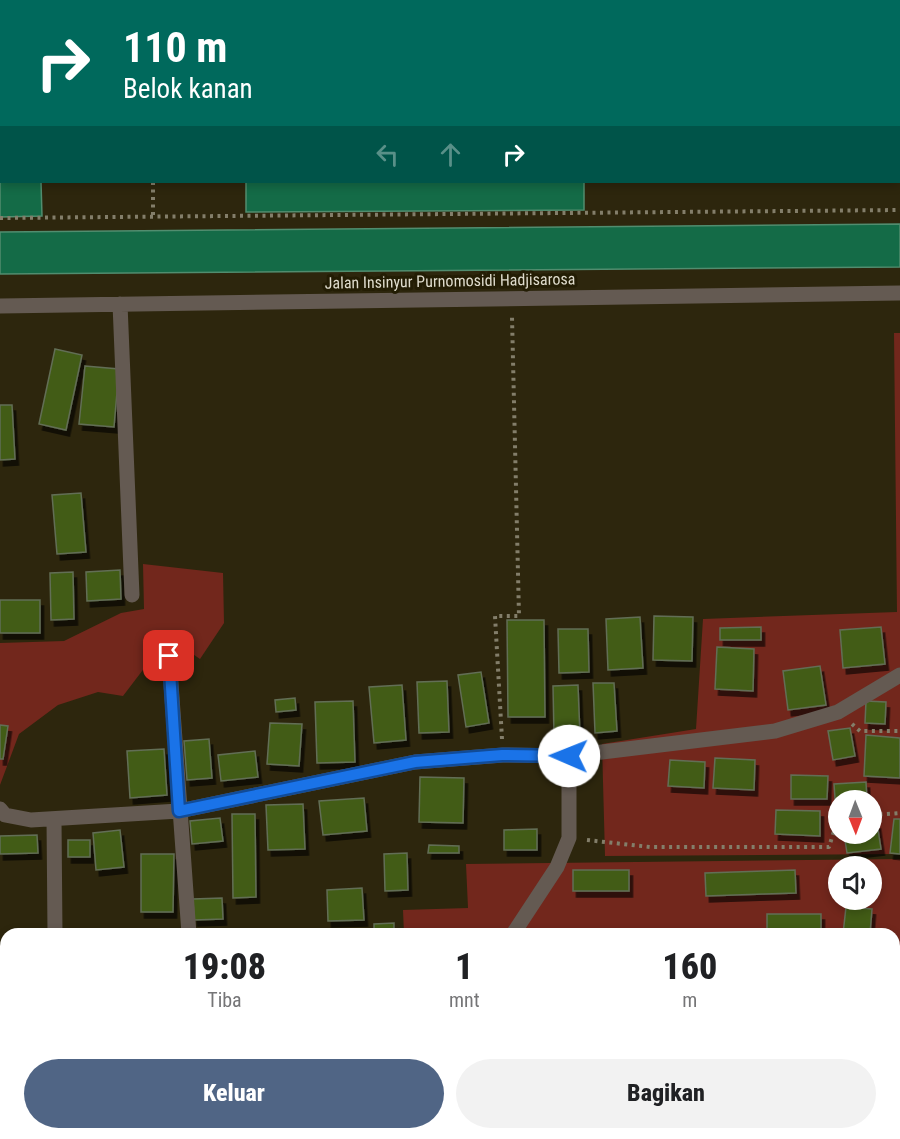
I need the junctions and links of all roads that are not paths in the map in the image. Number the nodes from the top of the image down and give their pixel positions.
1 (900, 293) edge
2 (120, 304) junction
3 (0, 306) edge
4 (132, 595) dead end
5 (169, 656) dead end
6 (900, 675) edge
7 (569, 756) junction
8 (0, 808) edge
9 (179, 811) junction
10 (54, 819) junction
11 (56, 928) edge
12 (189, 928) edge
13 (517, 928) edge

1 - 2 street, Jalan Insinyur Purnomosidi Hadjisarosa
2 - 3 street, Jalan Insinyur Purnomosidi Hadjisarosa
2 - 4 street
5 - 9 street
6 - 7 street
7 - 9 street
7 - 13 street
8 - 10 street
9 - 10 street
9 - 12 street
10 - 11 street

